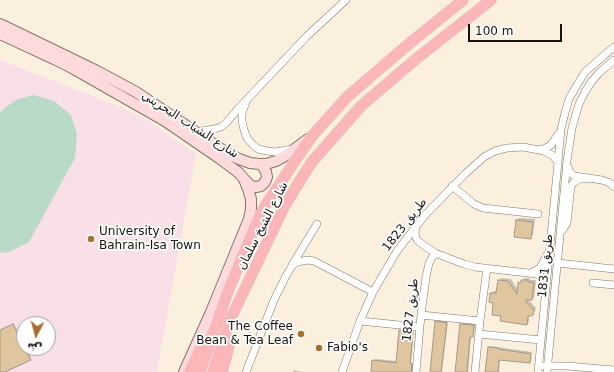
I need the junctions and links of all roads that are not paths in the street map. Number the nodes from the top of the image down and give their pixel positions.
1 (346, 0) edge
2 (463, 0) edge
3 (491, 0) edge
4 (498, 0) edge
5 (0, 24) edge
6 (0, 34) edge
7 (442, 39) junction
8 (0, 40) edge
9 (614, 47) edge
10 (54, 59) junction
11 (614, 60) edge
12 (246, 100) junction
13 (561, 129) junction
14 (195, 132) junction
15 (313, 135) junction
16 (297, 148) junction
17 (537, 150) junction
18 (567, 161) junction
19 (558, 162) junction
20 (260, 164) junction
21 (244, 179) junction
22 (591, 179) junction
23 (452, 186) junction
24 (614, 187) edge
25 (538, 214) dead end
26 (317, 224) dead end
27 (416, 226) junction
28 (560, 235) junction
29 (403, 243) junction
30 (422, 244) junction
31 (550, 251) junction
32 (434, 253) junction
33 (558, 263) junction
34 (256, 266) junction
35 (292, 266) junction
36 (487, 268) junction
37 (614, 269) edge
38 (530, 273) junction
39 (547, 282) junction
40 (593, 283) dead end
41 (614, 285) edge
42 (373, 292) junction
43 (227, 294) junction
44 (421, 315) junction
45 (360, 321) junction
46 (480, 321) junction
47 (420, 327) junction
48 (479, 334) junction
49 (541, 340) junction
50 (549, 352) junction
51 (567, 366) junction
52 (538, 369) edge
53 (551, 369) edge
54 (611, 371) edge
55 (184, 372) edge
56 (190, 372) edge
57 (200, 372) edge
58 (213, 372) edge
59 (222, 372) edge
60 (246, 372) edge
61 (342, 372) edge
62 (416, 372) edge
63 (475, 372) edge

1 - 12 street
2 - 15 main road, شارع الشيخ سلمان
3 - 7 main road, شارع الشيخ سلمان
4 - 7 main road
5 - 14 street, شارع الشباب البحريني
6 - 10 street, شارع الشباب البحريني
7 - 34 main road, شارع الشيخ سلمان
8 - 10 street
9 - 13 street
10 - 21 street, شارع الشباب البحريني
11 - 18 street, طريق 1831
12 - 14 street
12 - 16 street
13 - 17 street
13 - 19 street, طريق 1831
14 - 20 street, شارع الشباب البحريني
15 - 16 street, شارع الشباب البحريني
15 - 43 main road, شارع الشيخ سلمان
16 - 20 street, شارع الشباب البحريني
17 - 19 street, طريق 1823
17 - 23 street, طريق 1823
18 - 22 street
18 - 28 street, طريق 1831
19 - 31 street, طريق 1831
20 - 21 street
21 - 55 street, شارع الشباب البحريني
22 - 24 street
22 - 28 street
23 - 25 street
23 - 27 street, طريق 1823
26 - 35 street
27 - 29 street, طريق 1823
27 - 30 street
28 - 33 street, طريق 1831
29 - 30 street
29 - 42 street, طريق 1823
30 - 32 street
31 - 38 street
31 - 39 street, طريق 1831
32 - 36 street
32 - 44 street, طريق 1827
33 - 37 street
33 - 50 street, طريق 1831
34 - 58 main road, شارع الشيخ سلمان
34 - 59 main road
35 - 42 street
35 - 60 street
36 - 38 street
36 - 46 street
38 - 39 street
39 - 49 street, طريق 1831
40 - 41 street
42 - 45 street, طريق 1823
43 - 56 main road
43 - 57 main road, شارع الشيخ سلمان
44 - 46 street
44 - 47 street, طريق 1827
45 - 47 street
45 - 61 street, طريق 1823
46 - 48 street
47 - 62 street, طريق 1827
48 - 49 street
48 - 63 street
49 - 52 street, طريق 1831
50 - 51 street
50 - 53 street, طريق 1831
51 - 53 street
51 - 54 street
52 - 53 street

